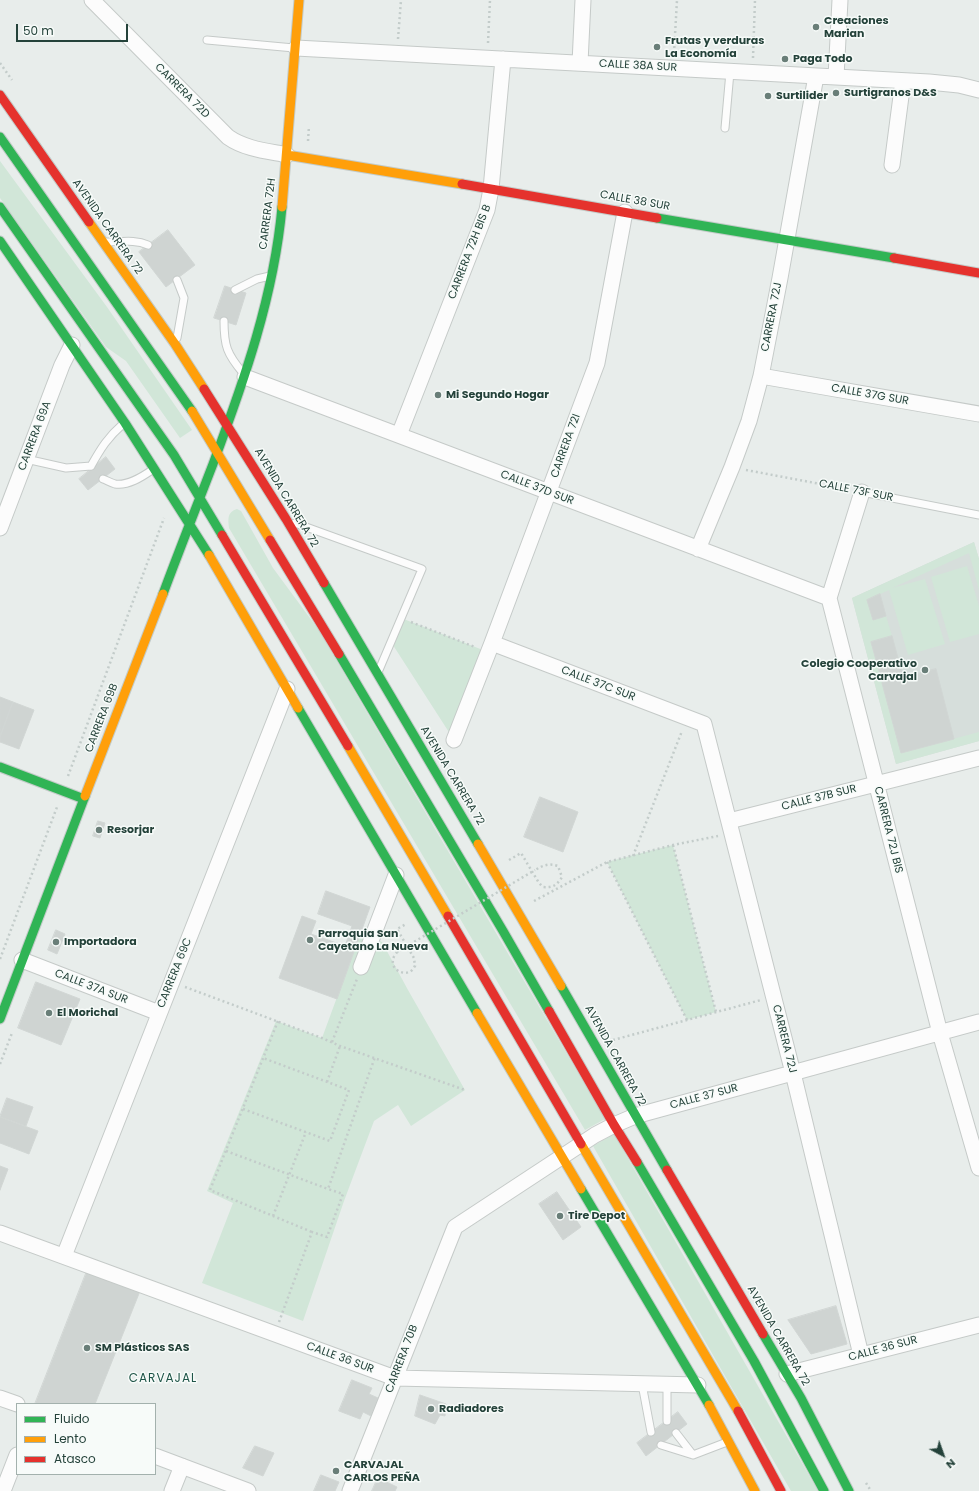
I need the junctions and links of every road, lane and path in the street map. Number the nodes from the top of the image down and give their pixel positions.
1 (92, 0) edge
2 (299, 0) edge
3 (401, 0) edge
4 (490, 0) edge
5 (583, 0) edge
6 (677, 0) edge
7 (756, 0) edge
8 (840, 0) edge
9 (207, 40) dead end
10 (296, 48) junction
11 (397, 53) junction
12 (487, 58) junction
13 (503, 59) junction
14 (580, 63) junction
15 (674, 68) junction
16 (730, 72) junction
17 (752, 73) junction
18 (816, 76) junction
19 (836, 77) junction
20 (903, 81) junction
21 (979, 90) edge
22 (0, 95) edge
23 (725, 128) dead end
24 (0, 136) edge
25 (287, 155) junction
26 (892, 165) dead end
27 (491, 189) junction
28 (0, 207) edge
29 (625, 212) junction
30 (16, 230) junction
31 (787, 240) junction
32 (0, 241) edge
33 (102, 241) junction
34 (148, 245) dead end
35 (17, 265) junction
36 (979, 273) edge
37 (272, 276) junction
38 (177, 280) dead end
39 (235, 290) dead end
40 (224, 321) dead end
41 (175, 344) junction
42 (72, 345) junction
43 (761, 376) junction
44 (245, 377) junction
45 (979, 414) edge
46 (125, 423) junction
47 (227, 425) junction
48 (399, 435) junction
49 (217, 452) junction
50 (26, 459) junction
51 (732, 467) junction
52 (155, 469) junction
53 (103, 479) dead end
54 (549, 492) junction
55 (862, 492) junction
56 (199, 498) junction
57 (979, 514) edge
58 (165, 515) dead end
59 (286, 519) junction
60 (190, 524) junction
61 (0, 528) edge
62 (698, 549) junction
63 (829, 598) junction
64 (401, 618) junction
65 (490, 648) junction
66 (377, 675) junction
67 (287, 689) junction
68 (687, 718) junction
69 (704, 724) joint
70 (454, 740) dead end
71 (979, 758) edge
72 (0, 767) edge
73 (877, 784) junction
74 (63, 790) junction
75 (84, 799) junction
76 (730, 827) junction
77 (673, 845) junction
78 (521, 853) dead end
79 (633, 856) junction
80 (607, 862) junction
81 (492, 866) junction
82 (396, 875) junction
83 (518, 910) junction
84 (397, 929) dead end
85 (503, 931) junction
86 (0, 959) edge
87 (22, 960) junction
88 (361, 967) joint
89 (171, 982) junction
90 (489, 985) junction
91 (773, 996) junction
92 (491, 1007) dead end
93 (716, 1012) junction
94 (159, 1014) junction
95 (0, 1019) edge
96 (687, 1020) junction
97 (278, 1021) junction
98 (492, 1021) dead end
99 (979, 1022) edge
100 (940, 1033) junction
101 (332, 1042) junction
102 (494, 1042) junction
103 (595, 1045) junction
104 (340, 1046) junction
105 (375, 1057) junction
106 (263, 1058) junction
107 (793, 1073) junction
108 (327, 1082) junction
109 (465, 1090) dead end
110 (243, 1109) junction
111 (635, 1116) junction
112 (614, 1124) junction
113 (306, 1132) junction
114 (581, 1145) junction
115 (226, 1152) junction
116 (562, 1158) junction
117 (979, 1168) edge
118 (289, 1175) junction
119 (328, 1189) junction
120 (273, 1216) junction
121 (455, 1227) joint
122 (312, 1232) junction
123 (0, 1233) edge
124 (64, 1256) junction
125 (979, 1324) edge
126 (275, 1334) junction
127 (861, 1355) junction
128 (787, 1374) junction
129 (395, 1378) junction
130 (642, 1384) junction
131 (667, 1385) junction
132 (698, 1386) junction
133 (0, 1398) edge
134 (16, 1404) edge
135 (667, 1420) dead end
136 (651, 1432) dead end
137 (676, 1433) dead end
138 (728, 1442) junction
139 (661, 1445) dead end
140 (693, 1455) junction
141 (156, 1456) edge
142 (16, 1458) edge
143 (182, 1466) junction
144 (754, 1469) dead end
145 (764, 1480) dead end
146 (824, 1488) edge
147 (3, 1491) edge
148 (172, 1491) edge
149 (248, 1491) edge
150 (350, 1491) edge
151 (754, 1491) edge
152 (774, 1491) edge
153 (781, 1491) edge
154 (849, 1491) edge

1 - 25 street, CARRERA 72D
2 - 10 main road, CARRERA 72H
3 - 11 path
4 - 12 path
5 - 14 street
6 - 15 path
7 - 17 path
8 - 19 street
9 - 10 lane
10 - 11 street, CALLE 38A SUR
10 - 25 main road, CARRERA 72H
11 - 12 street, CALLE 38A SUR
12 - 13 street, CALLE 38A SUR
13 - 14 street, CALLE 38A SUR
13 - 27 street, CARRERA 72H BIS B
14 - 15 street, CALLE 38A SUR
15 - 16 street, CALLE 38A SUR
16 - 17 street, CALLE 38A SUR
16 - 23 lane
17 - 18 street, CALLE 38A SUR
18 - 19 street, CALLE 38A SUR
18 - 31 street, CARRERA 72J
19 - 20 street, CALLE 38A SUR
20 - 21 street, CALLE 38A SUR
20 - 26 street
22 - 33 main road, AVENIDA CARRERA 72
24 - 49 main road
25 - 27 main road, CALLE 38 SUR
25 - 37 main road, CARRERA 72H
27 - 29 main road, CALLE 38 SUR
27 - 48 street, CARRERA 72H BIS B
28 - 30 main road
29 - 31 main road, CALLE 38 SUR
29 - 54 street, CARRERA 72I
30 - 35 main road
30 - 56 main road
31 - 36 main road, CALLE 38 SUR
31 - 43 street, CARRERA 72J
32 - 35 main road
33 - 34 lane
33 - 41 main road, AVENIDA CARRERA 72
35 - 42 main road
37 - 39 lane
37 - 44 main road, CARRERA 72H
38 - 41 lane
40 - 44 lane
41 - 47 main road, AVENIDA CARRERA 72
42 - 46 main road
42 - 50 street, CARRERA 69A
43 - 45 street, CALLE 37G SUR
43 - 51 street, CARRERA 72J
44 - 47 main road, CARRERA 72H
44 - 48 street, CALLE 37D SUR
46 - 50 lane
46 - 52 main road
47 - 49 main road, CARRERA 69B
47 - 59 main road, AVENIDA CARRERA 72
48 - 54 street, CALLE 37D SUR
49 - 56 main road, CARRERA 69B
49 - 85 main road
50 - 61 street, CARRERA 69A
51 - 55 path, CALLE 73F SUR
51 - 62 street, CARRERA 72J
52 - 53 lane
52 - 60 main road
54 - 62 street, CALLE 37D SUR
54 - 65 street, CARRERA 72I
55 - 57 lane, CALLE 73F SUR
55 - 63 street
56 - 60 main road, CARRERA 69B
56 - 90 main road
58 - 74 path
59 - 64 lane
59 - 66 main road, AVENIDA CARRERA 72
60 - 67 main road
60 - 75 main road, CARRERA 69B
62 - 63 street, CALLE 37D SUR
63 - 73 street, CARRERA 72J BIS
64 - 65 path
64 - 66 lane
65 - 68 street, CALLE 37C SUR
65 - 70 street, CARRERA 72I
66 - 81 main road, AVENIDA CARRERA 72
67 - 82 main road
67 - 89 street, CARRERA 69C
68 - 69 street, CALLE 37C SUR
68 - 79 path
69 - 76 street, CARRERA 72J
71 - 73 street, CALLE 37B SUR
72 - 74 main road
73 - 76 street, CALLE 37B SUR
73 - 100 street, CARRERA 72J BIS
74 - 75 main road
74 - 86 path
75 - 87 main road, CARRERA 69B
76 - 77 path
76 - 91 street, CARRERA 72J
77 - 79 path
77 - 93 path
78 - 84 path, bridge
79 - 80 path
80 - 83 path
80 - 96 path
81 - 83 main road, AVENIDA CARRERA 72
81 - 85 main road
82 - 88 street
82 - 102 main road
83 - 103 main road, AVENIDA CARRERA 72
85 - 112 main road
87 - 94 street, CALLE 37A SUR
87 - 95 main road, CARRERA 69B
88 - 101 path
89 - 94 street, CARRERA 69C
89 - 97 path
90 - 92 main road
90 - 114 main road
91 - 93 path
91 - 107 street, CARRERA 72J
93 - 96 path
94 - 124 street, CARRERA 69C
96 - 103 path
97 - 101 path
97 - 106 path
98 - 102 main road
99 - 100 street, CALLE 37 SUR
100 - 107 street, CALLE 37 SUR
100 - 117 street, CARRERA 72J BIS
101 - 104 path
102 - 116 main road
103 - 111 main road, AVENIDA CARRERA 72
104 - 105 path
104 - 108 path
105 - 109 path
105 - 119 path
106 - 108 path
106 - 110 path
107 - 111 street, CALLE 37 SUR
107 - 127 street, CARRERA 72J
108 - 113 path
110 - 113 path
110 - 115 path
111 - 112 street, CALLE 37 SUR
111 - 128 main road, AVENIDA CARRERA 72
112 - 114 street, CALLE 37 SUR
112 - 146 main road
113 - 118 path
114 - 116 street, CALLE 37 SUR
114 - 153 main road
115 - 118 path
115 - 120 path
116 - 121 street, CALLE 37 SUR
116 - 132 main road
118 - 119 path
118 - 120 path
119 - 122 path
120 - 122 path
121 - 129 street, CARRERA 70B
122 - 126 path
123 - 124 street, CALLE 36 SUR
124 - 126 street, CALLE 36 SUR
125 - 127 street, CALLE 36 SUR
126 - 129 street, CALLE 36 SUR
127 - 128 street, CALLE 36 SUR
128 - 154 main road, AVENIDA CARRERA 72
129 - 130 street, CALLE 36 SUR
129 - 150 street, CARRERA 70B
130 - 131 street, CALLE 36 SUR
130 - 136 lane
131 - 132 street, CALLE 36 SUR
131 - 135 lane
132 - 138 main road
133 - 134 street
137 - 140 lane
138 - 140 lane
138 - 144 main road
138 - 151 main road
139 - 140 lane
141 - 143 street
142 - 147 street
143 - 148 street
143 - 149 street
145 - 152 main road

